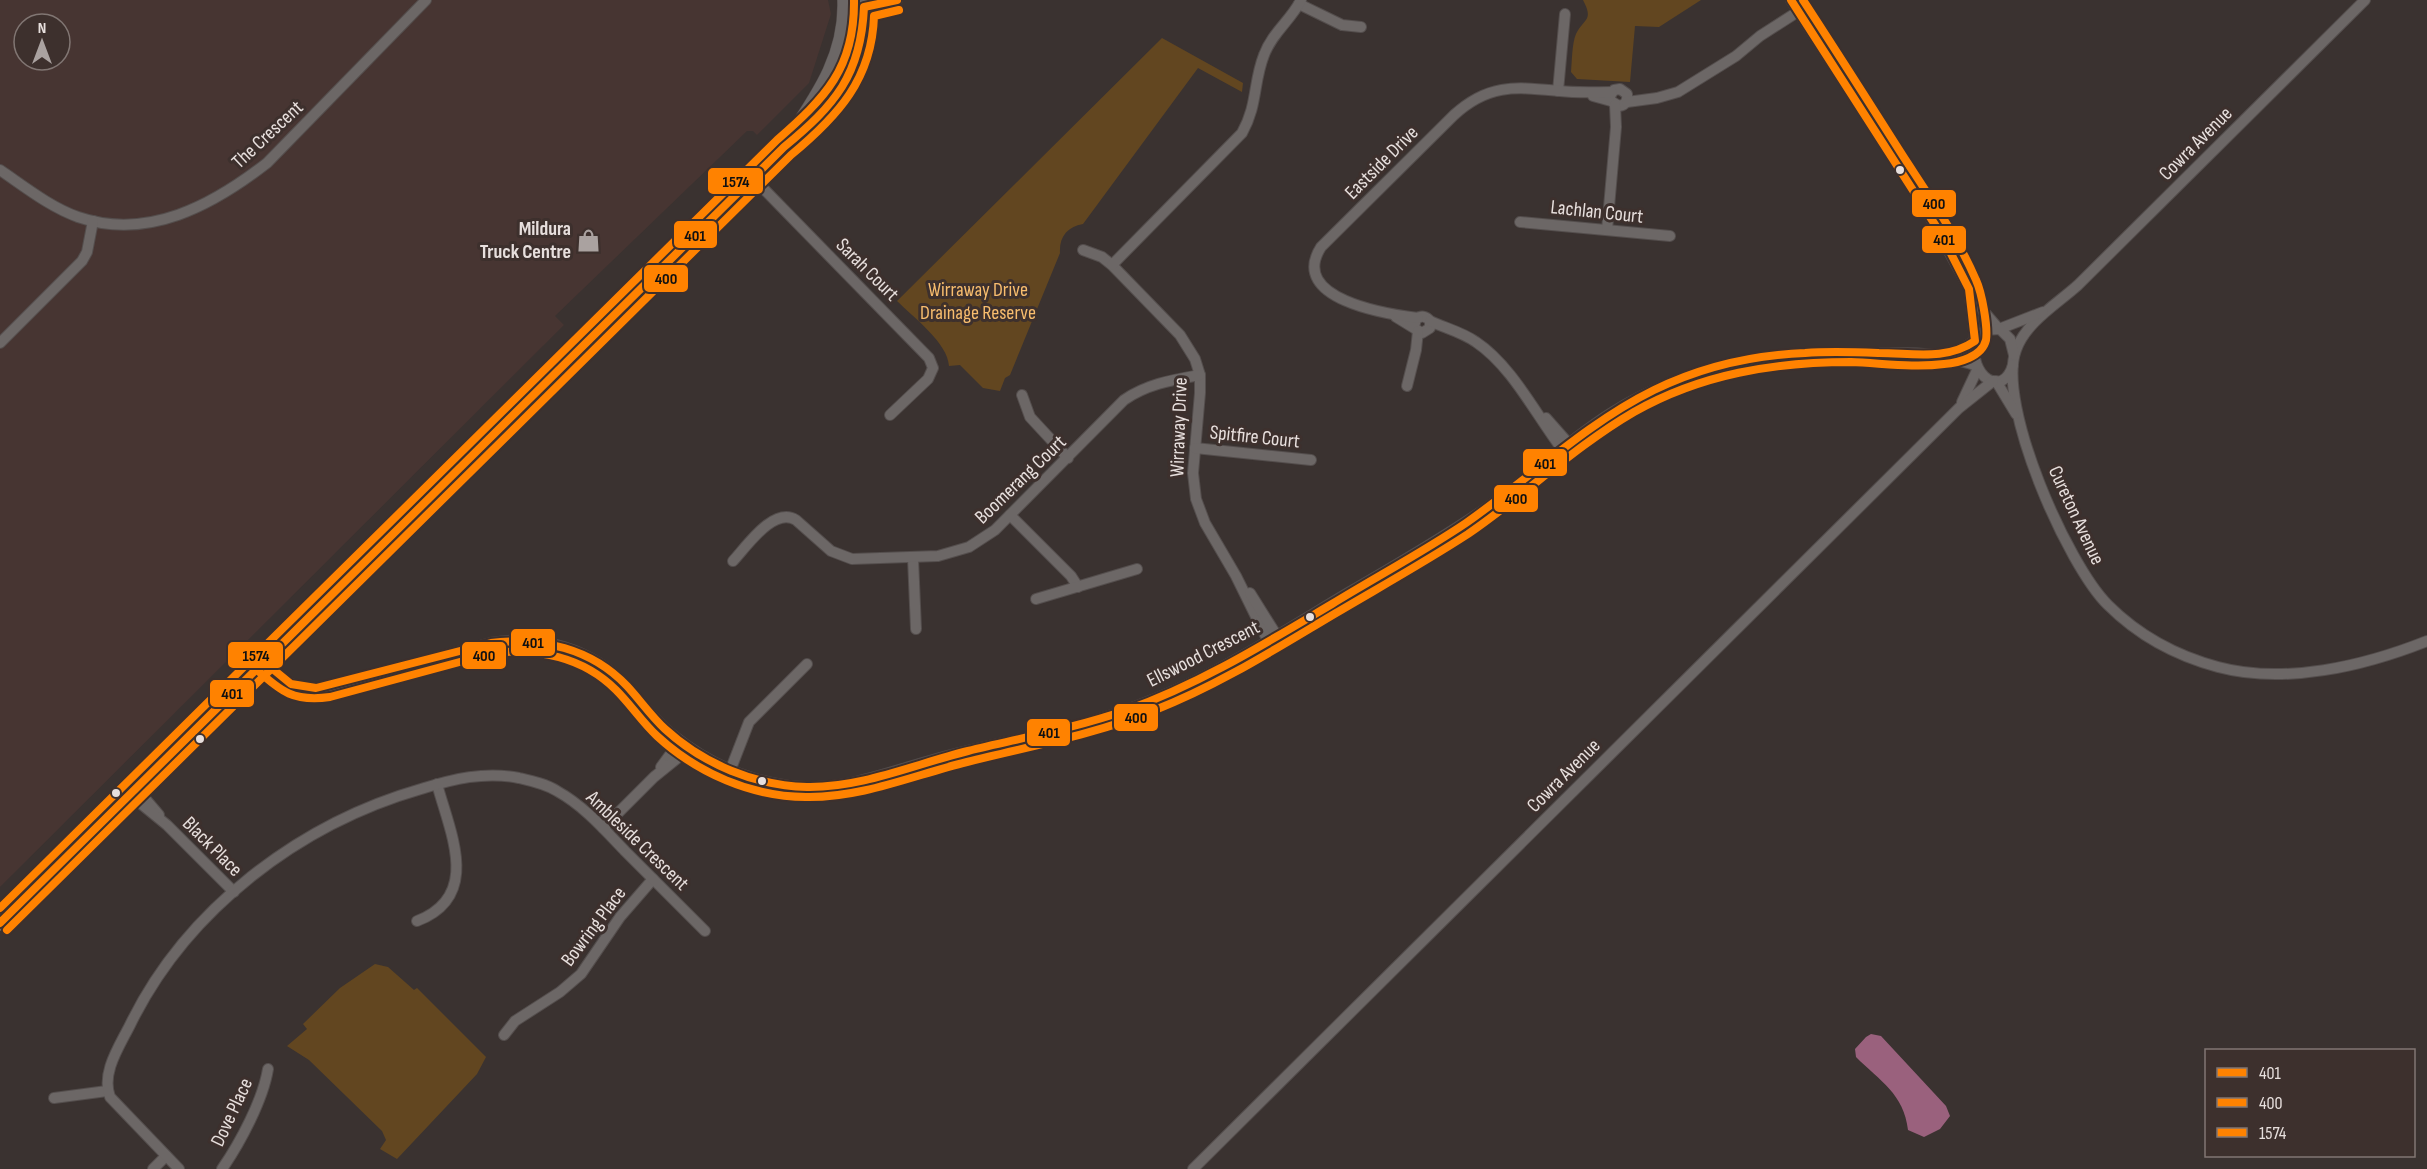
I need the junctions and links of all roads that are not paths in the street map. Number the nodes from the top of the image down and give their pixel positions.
1 (426, 0) edge
2 (846, 0) edge
3 (897, 0) edge
4 (1791, 0) edge
5 (2365, 0) edge
6 (1300, 2) edge
7 (864, 4) edge
8 (1565, 14) dead end
9 (1800, 14) junction
10 (1361, 27) dead end
11 (1558, 91) junction
12 (1619, 100) junction
13 (784, 147) junction
14 (0, 170) edge
15 (753, 178) junction
16 (93, 221) junction
17 (1520, 222) dead end
18 (1607, 230) junction
19 (1670, 236) dead end
20 (1083, 250) dead end
21 (1112, 265) junction
22 (1969, 289) junction
23 (2049, 310) junction
24 (1422, 327) junction
25 (1999, 328) junction
26 (1975, 340) junction
27 (0, 343) edge
28 (1938, 355) junction
29 (2014, 360) junction
30 (1977, 367) junction
31 (1200, 375) junction
32 (1995, 381) junction
33 (1407, 386) dead end
34 (1022, 395) dead end
35 (1959, 408) junction
36 (890, 416) dead end
37 (2018, 417) junction
38 (1566, 446) junction
39 (1195, 448) junction
40 (1068, 458) junction
41 (1311, 460) dead end
42 (1010, 515) junction
43 (913, 558) junction
44 (733, 561) dead end
45 (1137, 569) dead end
46 (1078, 587) junction
47 (1036, 599) dead end
48 (916, 629) dead end
49 (1273, 638) junction
50 (2424, 645) edge
51 (263, 661) junction
52 (807, 663) dead end
53 (680, 741) junction
54 (690, 748) junction
55 (730, 771) junction
56 (654, 777) junction
57 (437, 784) junction
58 (133, 791) junction
59 (603, 828) junction
60 (653, 879) junction
61 (234, 892) junction
62 (417, 921) dead end
63 (0, 923) edge
64 (705, 931) dead end
65 (504, 1035) dead end
66 (268, 1069) dead end
67 (107, 1091) junction
68 (54, 1098) dead end
69 (166, 1156) junction
70 (153, 1169) edge
71 (179, 1169) edge
72 (222, 1169) edge
73 (1193, 1169) edge

1 - 16 street, The Crescent
2 - 7 street
2 - 13 main road
3 - 7 street
4 - 9 street
5 - 23 street, Cowra Avenue
6 - 10 street
6 - 21 street
7 - 13 main road
8 - 11 street
9 - 12 street, Eastside Drive
9 - 22 street
11 - 12 street, Eastside Drive
11 - 24 street, Eastside Drive
12 - 18 street
13 - 15 main road
14 - 16 street, The Crescent
15 - 36 street, Sarah Court
15 - 51 main road
16 - 27 street
17 - 18 street, Lachlan Court
18 - 19 street, Lachlan Court
20 - 21 street, Wirraway Drive
21 - 31 street, Wirraway Drive
22 - 25 street
22 - 26 street
23 - 25 street
23 - 29 street, Cowra Avenue
24 - 33 street
24 - 38 street, Eastside Drive
25 - 26 street
25 - 29 street
26 - 28 street, Ellswood Crescent
26 - 30 street
28 - 30 street, Ellswood Crescent
28 - 38 street, Ellswood Crescent
29 - 32 street
29 - 37 street
30 - 32 street
30 - 35 street
31 - 39 street, Wirraway Drive
31 - 40 street, Boomerang Court
32 - 35 street
32 - 37 street
34 - 40 street
35 - 73 street, Cowra Avenue
37 - 50 street, Cureton Avenue
38 - 49 street, Ellswood Crescent
39 - 41 street, Spitfire Court
39 - 49 street, Wirraway Drive
40 - 42 street, Boomerang Court
42 - 43 street, Boomerang Court
42 - 46 street
43 - 44 street, Boomerang Court
43 - 48 street
45 - 46 street
46 - 47 street
49 - 55 street, Ellswood Crescent
51 - 53 street, Ellswood Crescent
51 - 58 main road
52 - 55 street
53 - 54 street, Ellswood Crescent
53 - 56 street
54 - 55 street, Ellswood Crescent
54 - 56 street
56 - 59 street
57 - 59 street, Ambleside Crescent
57 - 61 street, Ambleside Crescent
57 - 62 street
58 - 61 street, Black Place
58 - 63 main road
59 - 60 street, Ambleside Crescent
60 - 64 street, Ambleside Crescent
60 - 65 street, Bowring Place
61 - 67 street, Ambleside Crescent
66 - 72 street, Dove Place
67 - 68 street
67 - 69 street
69 - 70 street
69 - 71 street

